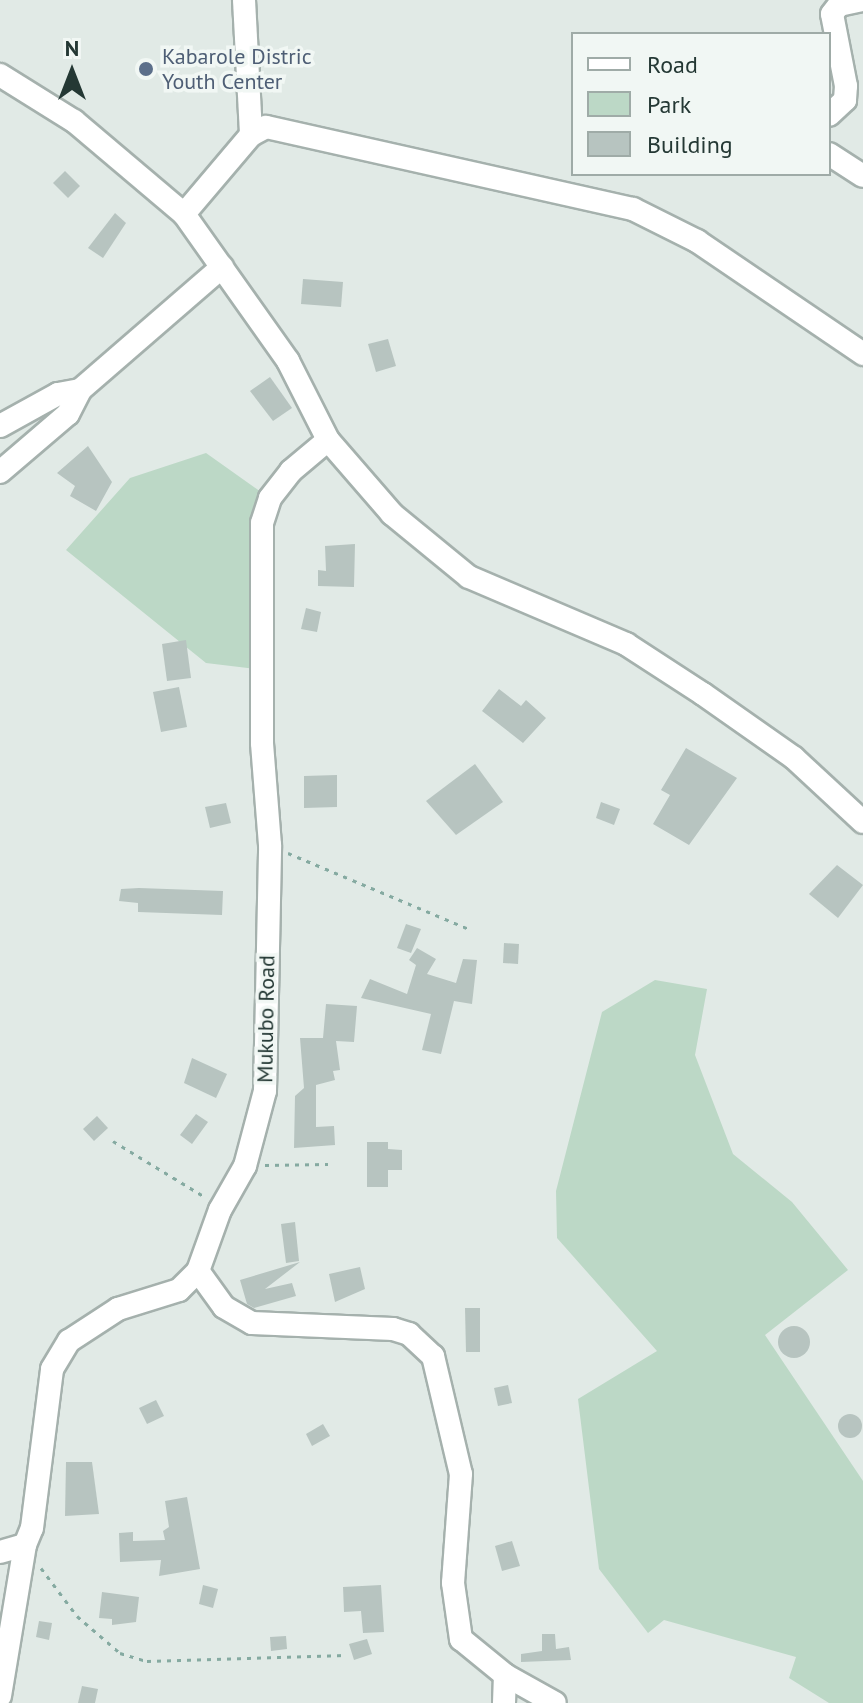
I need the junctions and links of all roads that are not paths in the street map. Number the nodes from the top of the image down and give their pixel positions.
1 (244, 0) edge
2 (863, 0) edge
3 (0, 75) edge
4 (831, 113) edge
5 (251, 135) junction
6 (831, 155) edge
7 (863, 176) edge
8 (184, 214) junction
9 (222, 267) junction
10 (863, 354) edge
11 (80, 390) junction
12 (0, 426) edge
13 (328, 440) junction
14 (0, 472) edge
15 (863, 822) edge
16 (198, 1271) junction
17 (25, 1545) junction
18 (0, 1552) edge
19 (505, 1675) junction
20 (0, 1696) edge
21 (504, 1703) edge
22 (555, 1703) edge

1 - 5 street
2 - 4 street
3 - 8 street
5 - 8 street
5 - 10 street
6 - 7 street
8 - 9 street
9 - 11 street
9 - 13 street
11 - 12 street
11 - 14 street
13 - 15 street
13 - 16 street, Mukubo Road
16 - 17 street
16 - 19 street
17 - 18 street
17 - 20 street
19 - 21 street
19 - 22 street

